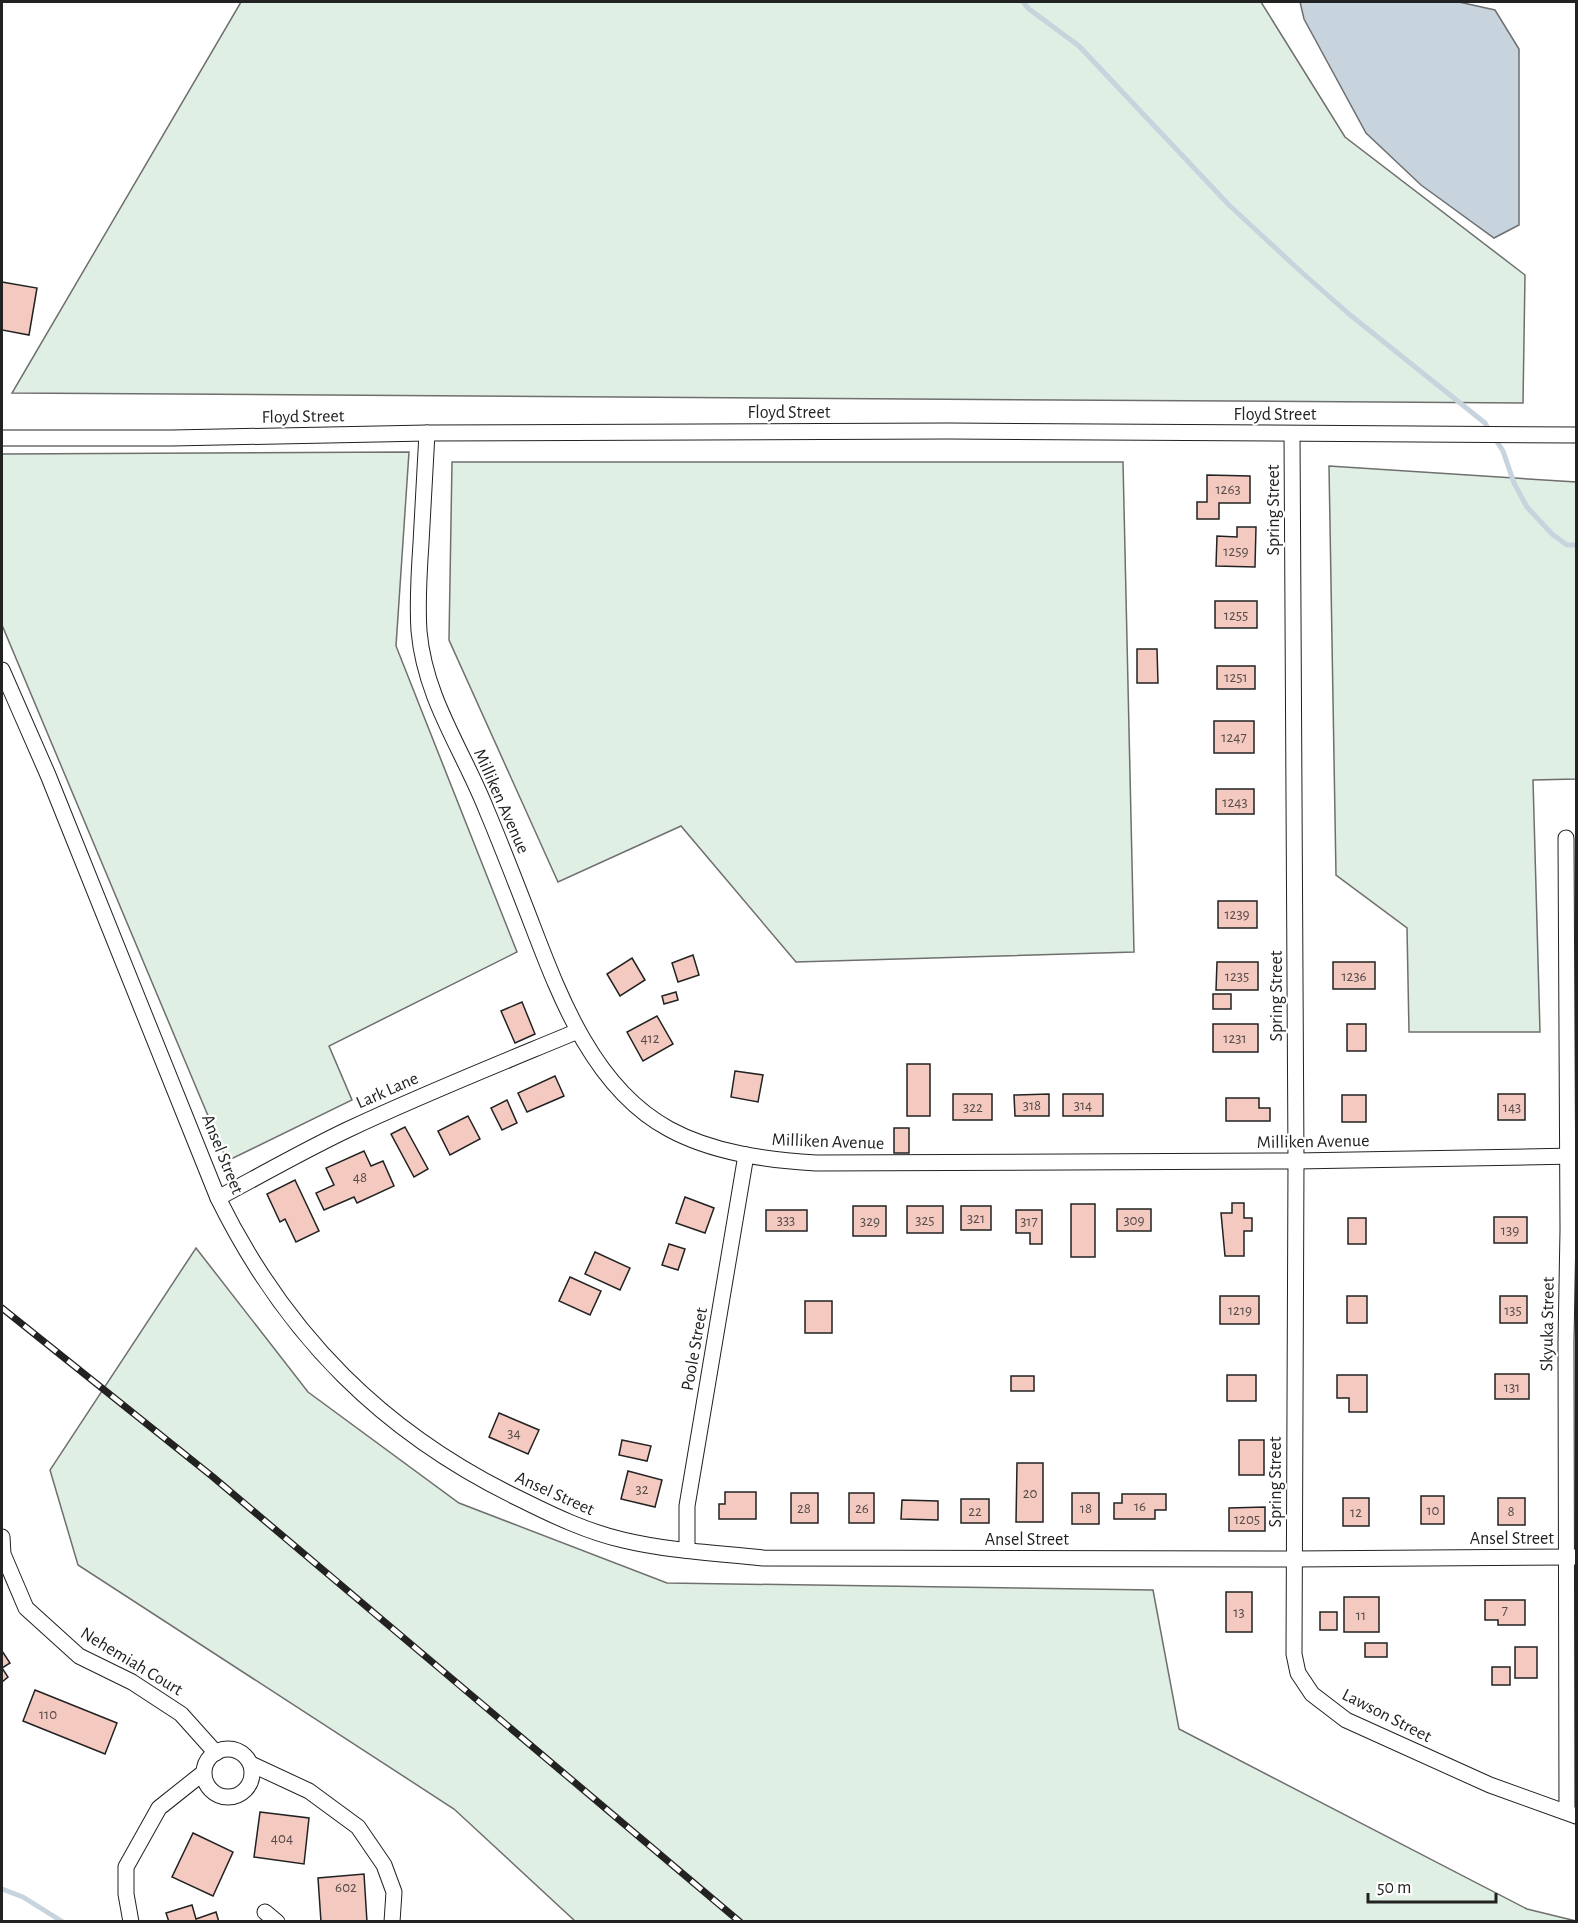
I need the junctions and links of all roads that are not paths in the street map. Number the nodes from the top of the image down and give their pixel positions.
1 (427, 433) junction
2 (1292, 434) junction
3 (1576, 435) edge
4 (2, 438) edge
5 (2, 670) edge
6 (1566, 838) dead end
7 (578, 1031) junction
8 (746, 1155) junction
9 (1572, 1156) edge
10 (1296, 1161) junction
11 (218, 1198) junction
12 (2, 1537) edge
13 (687, 1550) junction
14 (1572, 1557) edge
15 (1294, 1559) junction
16 (216, 1753) junction
17 (251, 1764) junction
18 (203, 1773) junction
19 (1572, 1814) edge
20 (131, 1922) edge
21 (392, 1922) edge

1 - 2 street, Floyd Street
1 - 4 street, Floyd Street
1 - 7 street, Milliken Avenue
2 - 3 street, Floyd Street
2 - 10 street, Spring Street
5 - 11 street, Ansel Street
6 - 9 street, Skyuka Street
7 - 8 street, Milliken Avenue
7 - 11 street, Lark Lane
8 - 10 street, Milliken Avenue
8 - 13 street, Poole Street
9 - 10 street, Milliken Avenue
9 - 14 street, Skyuka Street
10 - 15 street, Spring Street
11 - 13 street, Ansel Street
12 - 16 street, Nehemiah Court
13 - 15 street, Ansel Street
14 - 15 street, Ansel Street
14 - 19 street, Skyuka Street
15 - 19 street, Lawson Street
16 - 17 street
16 - 18 street
17 - 18 street
17 - 21 street
18 - 20 street

